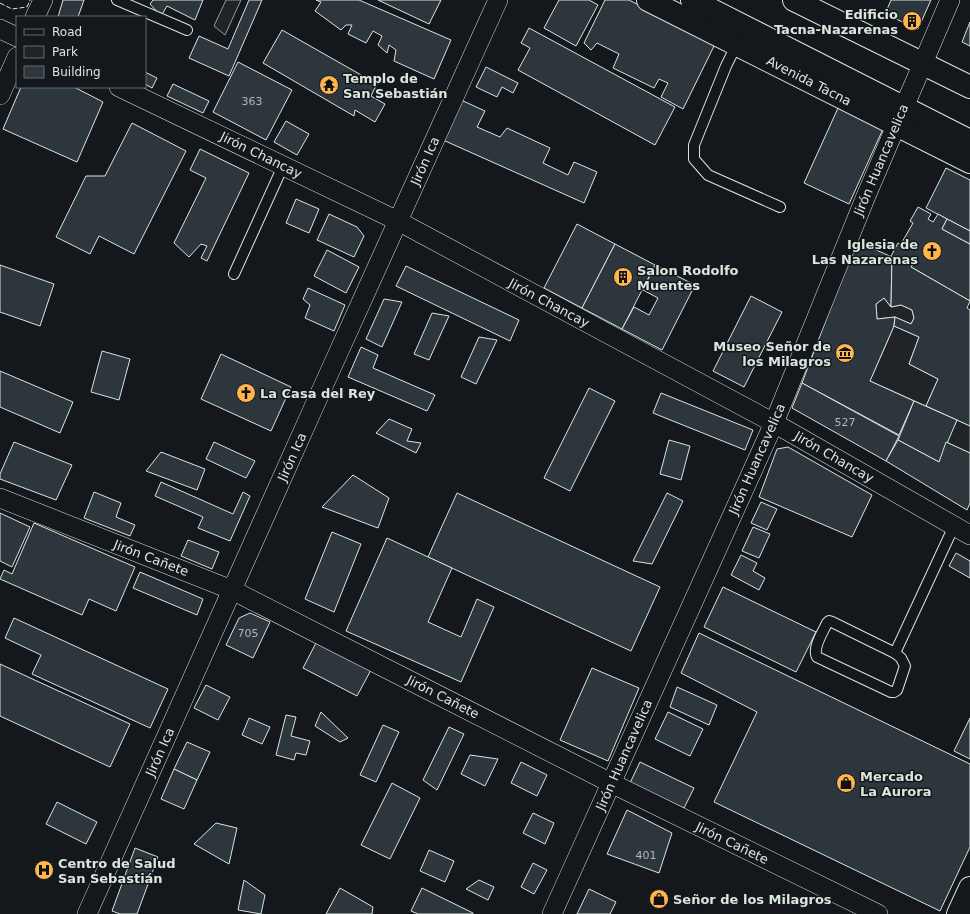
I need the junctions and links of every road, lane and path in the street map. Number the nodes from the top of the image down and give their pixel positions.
1 (43, 0) edge
2 (117, 0) edge
3 (498, 0) edge
4 (648, 0) edge
5 (692, 0) edge
6 (794, 0) edge
7 (950, 0) edge
8 (36, 16) edge
9 (0, 29) edge
10 (187, 30) dead end
11 (16, 37) edge
12 (737, 44) junction
13 (925, 58) junction
14 (16, 60) edge
15 (970, 87) edge
16 (121, 88) edge
17 (0, 95) edge
18 (900, 116) junction
19 (970, 140) edge
20 (970, 162) edge
21 (283, 166) junction
22 (780, 207) dead end
23 (398, 222) junction
24 (234, 274) dead end
25 (774, 423) junction
26 (0, 498) edge
27 (962, 530) edge
28 (232, 590) junction
29 (895, 653) junction
30 (611, 783) junction
31 (970, 888) edge
32 (87, 914) edge
33 (552, 914) edge
34 (878, 914) edge
35 (958, 914) edge

1 - 8 street
2 - 10 lane
3 - 23 street, Jirón Ica
4 - 12 main road, Avenida Tacna
5 - 18 main road, Avenida Tacna
6 - 13 main road
7 - 13 street, Jirón Huancavelica
9 - 11 street
12 - 18 main road, Avenida Tacna
12 - 22 lane
13 - 15 main road
13 - 18 street, Jirón Huancavelica
14 - 17 street
16 - 21 street, Jirón Chancay
18 - 19 main road, Avenida Tacna
18 - 20 main road, Avenida Tacna
18 - 25 street, Jirón Huancavelica
21 - 23 street, Jirón Chancay
21 - 24 lane
23 - 25 street, Jirón Chancay
23 - 28 street, Jirón Ica
25 - 27 street, Jirón Chancay
25 - 30 street, Jirón Huancavelica
26 - 28 street, Jirón Cañete
27 - 29 lane
28 - 30 street, Jirón Cañete
28 - 32 street, Jirón Ica
29 - 29 lane
30 - 33 street, Jirón Huancavelica
30 - 34 street, Jirón Cañete
31 - 35 main road

